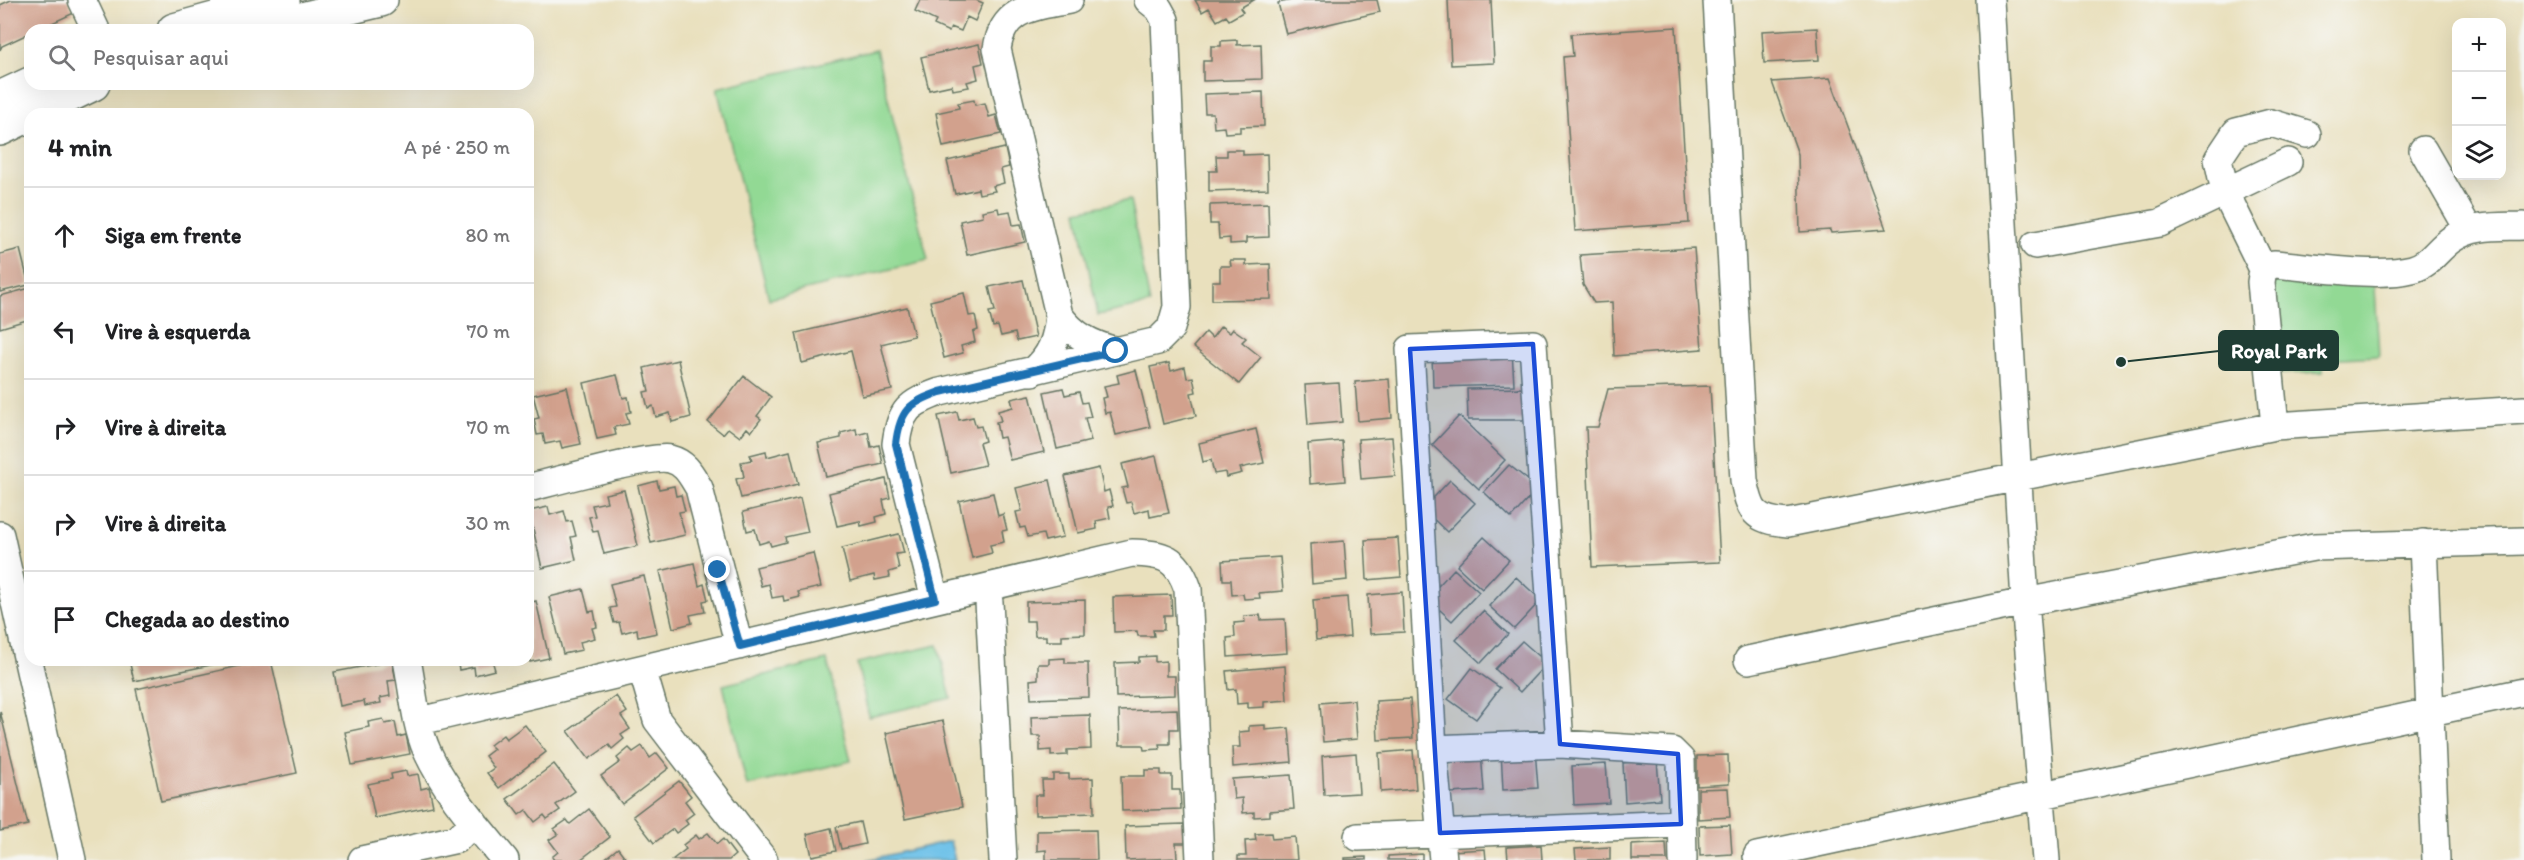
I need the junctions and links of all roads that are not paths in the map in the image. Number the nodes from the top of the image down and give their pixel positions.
1 (82, 0) edge
2 (283, 0) edge
3 (381, 0) edge
4 (1066, 0) edge
5 (1148, 0) edge
6 (1717, 0) edge
7 (1990, 0) edge
8 (93, 24) edge
9 (196, 24) edge
10 (281, 24) edge
11 (24, 87) edge
12 (81, 90) edge
13 (0, 98) edge
14 (43, 108) edge
15 (24, 117) edge
16 (0, 129) edge
17 (2307, 134) dead end
18 (2423, 150) dead end
19 (2288, 162) dead end
20 (2225, 192) junction
21 (2524, 226) edge
22 (2469, 230) junction
23 (2035, 245) dead end
24 (2263, 269) junction
25 (1059, 315) junction
26 (1116, 351) junction
27 (1032, 372) junction
28 (2524, 410) edge
29 (2275, 426) junction
30 (2018, 476) junction
31 (534, 487) edge
32 (0, 535) edge
33 (2524, 541) edge
34 (2423, 543) junction
35 (985, 588) junction
36 (935, 599) junction
37 (2025, 602) junction
38 (24, 643) edge
39 (740, 646) junction
40 (1748, 660) dead end
41 (29, 666) edge
42 (408, 666) edge
43 (642, 669) junction
44 (2524, 692) edge
45 (2430, 711) junction
46 (420, 721) junction
47 (1560, 744) junction
48 (1433, 749) junction
49 (2042, 795) junction
50 (474, 822) junction
51 (1681, 824) junction
52 (1440, 833) junction
53 (1358, 837) dead end
54 (1757, 856) dead end
55 (72, 860) edge
56 (362, 860) edge
57 (505, 860) edge
58 (764, 860) edge
59 (1003, 860) edge
60 (1200, 860) edge
61 (1443, 860) edge
62 (1683, 860) edge
63 (2046, 860) edge
64 (2436, 860) edge

1 - 8 street
2 - 9 highway
3 - 10 highway
4 - 25 street
5 - 26 street
6 - 30 street
7 - 30 street
11 - 13 highway
12 - 14 highway
15 - 16 highway
17 - 20 street
18 - 22 street
19 - 20 street
20 - 23 street
20 - 24 street
21 - 22 street
22 - 24 street
24 - 29 street
25 - 26 street
25 - 27 street
26 - 27 street
27 - 36 street
28 - 29 street
29 - 30 street
30 - 37 street
31 - 39 street
32 - 38 street
33 - 34 street
34 - 37 street
34 - 45 street
35 - 36 street
35 - 59 street
35 - 60 street
36 - 39 street
37 - 40 street
37 - 49 street
39 - 43 street
41 - 55 street
42 - 46 street
43 - 46 street
43 - 58 street
44 - 45 street
45 - 49 street
45 - 64 street
46 - 50 street
47 - 48 street
47 - 48 street
47 - 51 street
48 - 52 street
49 - 54 street
49 - 63 street
50 - 56 street
50 - 57 street
51 - 52 street
51 - 62 street
52 - 53 street
52 - 61 street

